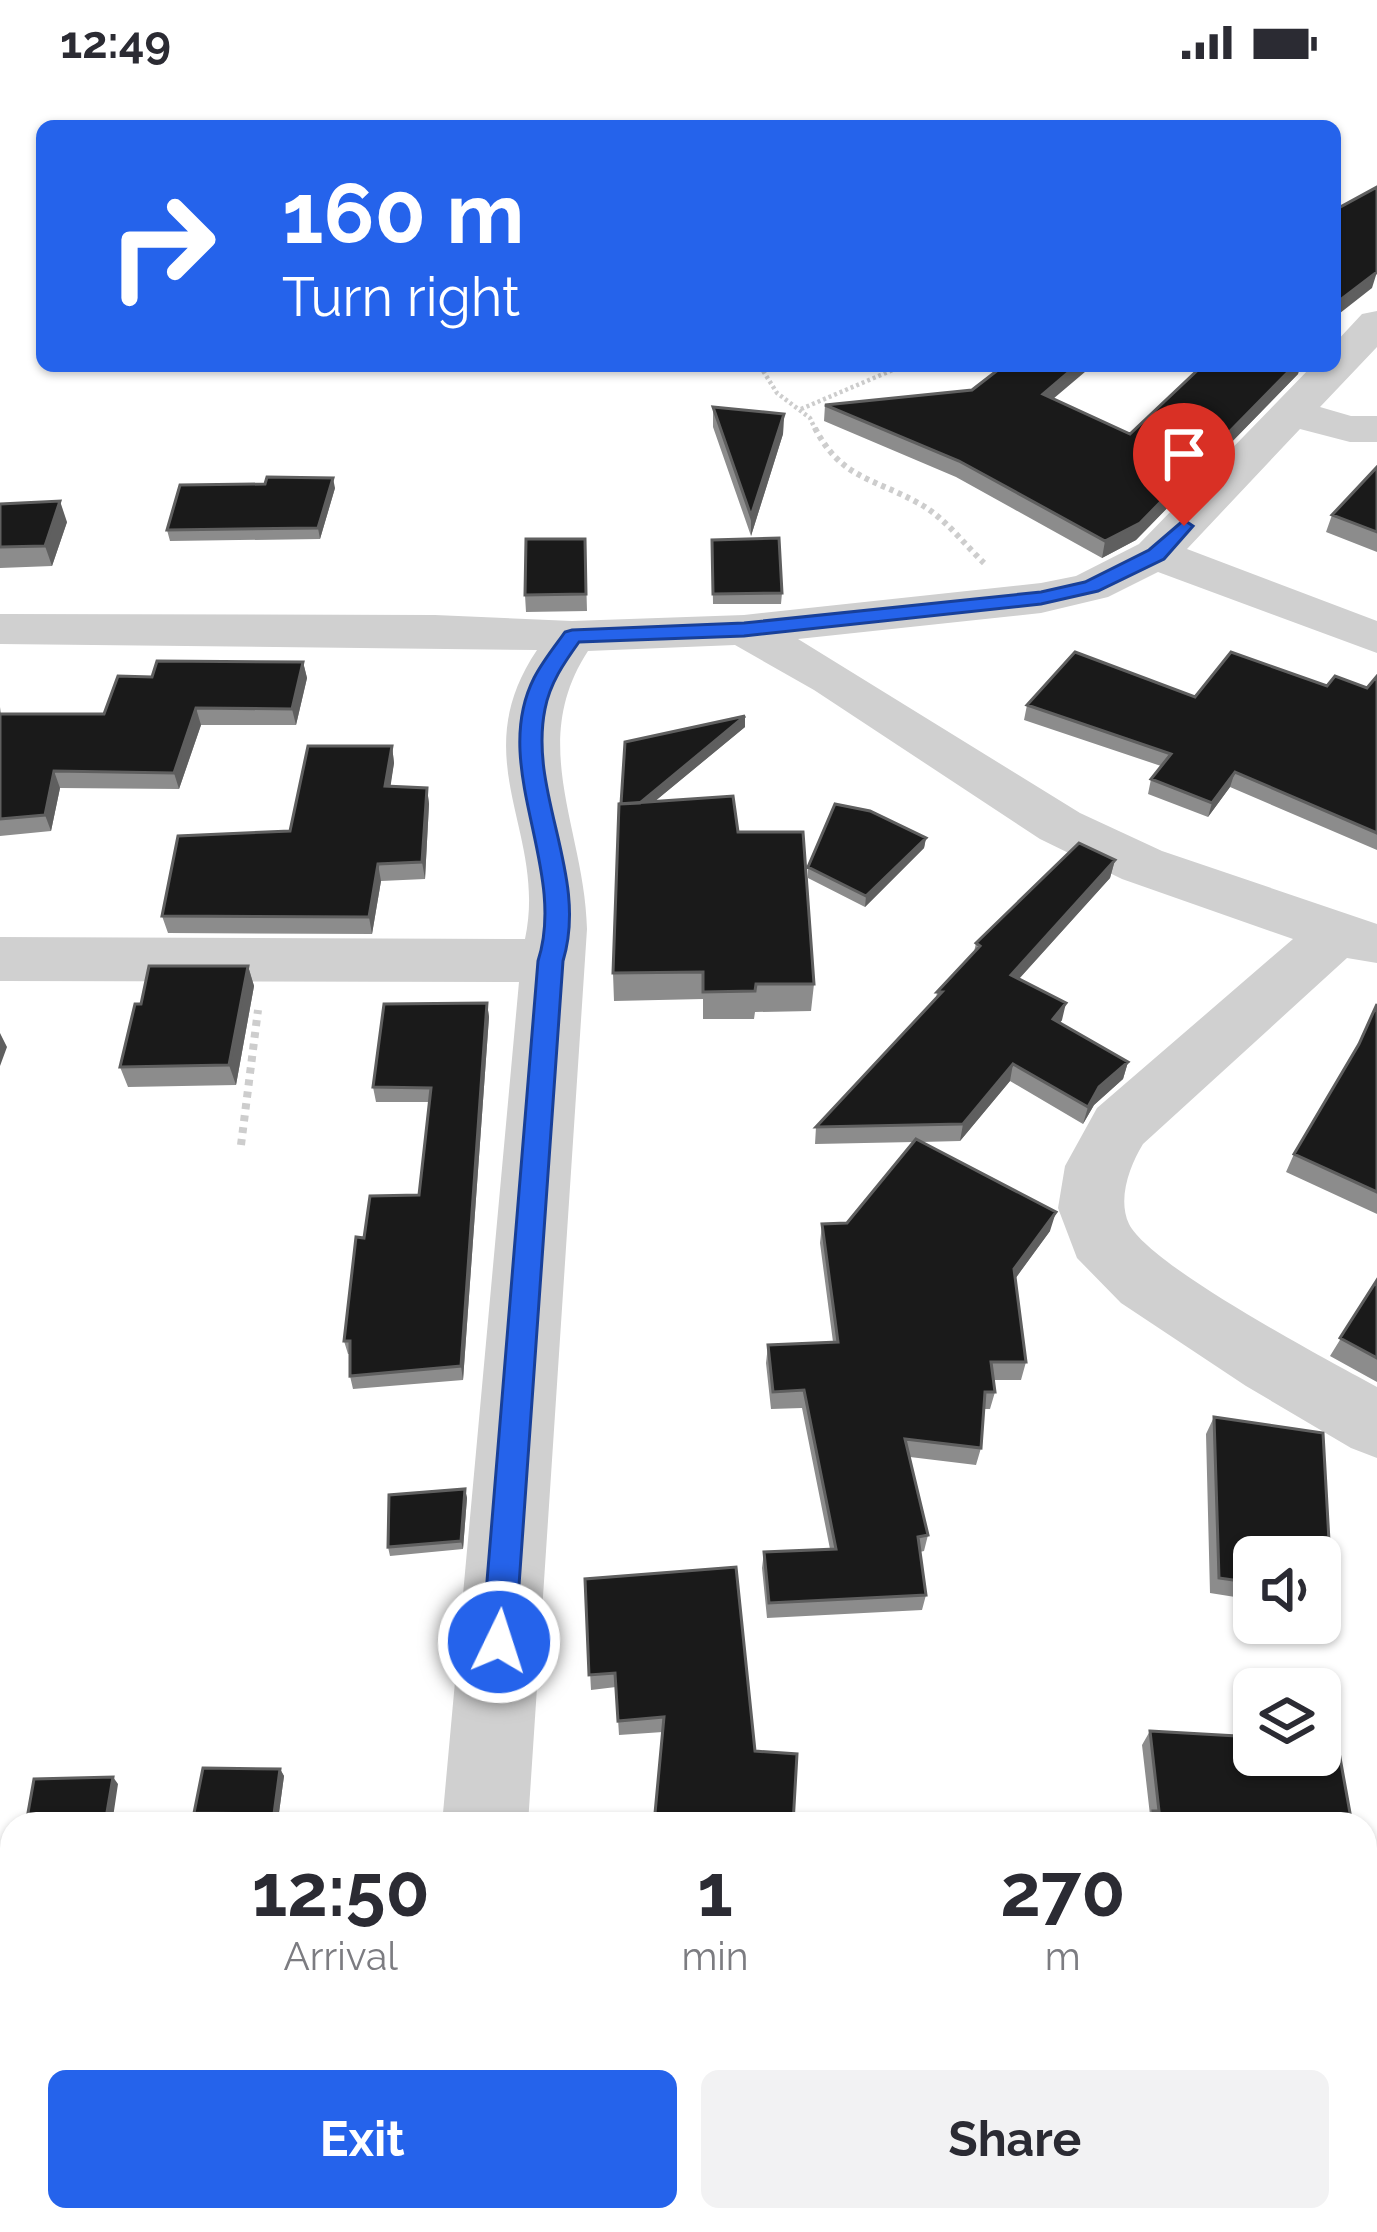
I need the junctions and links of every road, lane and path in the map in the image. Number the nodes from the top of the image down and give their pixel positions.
1 (1377, 323) edge
2 (1341, 361) edge
3 (764, 372) edge
4 (888, 372) edge
5 (1331, 372) edge
6 (801, 410) junction
7 (1292, 413) junction
8 (1377, 429) edge
9 (1156, 554) junction
10 (1041, 598) junction
11 (0, 628) edge
12 (744, 630) junction
13 (572, 636) junction
14 (1377, 638) edge
15 (1358, 940) edge
16 (0, 959) edge
17 (264, 960) junction
18 (551, 961) junction
19 (242, 1145) dead end
20 (1377, 1425) edge
21 (485, 1812) edge

1 - 2 street
3 - 6 path
4 - 6 path
5 - 7 street
6 - 10 path
7 - 8 street
7 - 9 street
9 - 10 street
9 - 14 street
10 - 12 street
11 - 13 street
12 - 13 street
12 - 15 street
13 - 18 street
15 - 20 street
16 - 17 street
17 - 18 street
17 - 19 path
18 - 21 street

